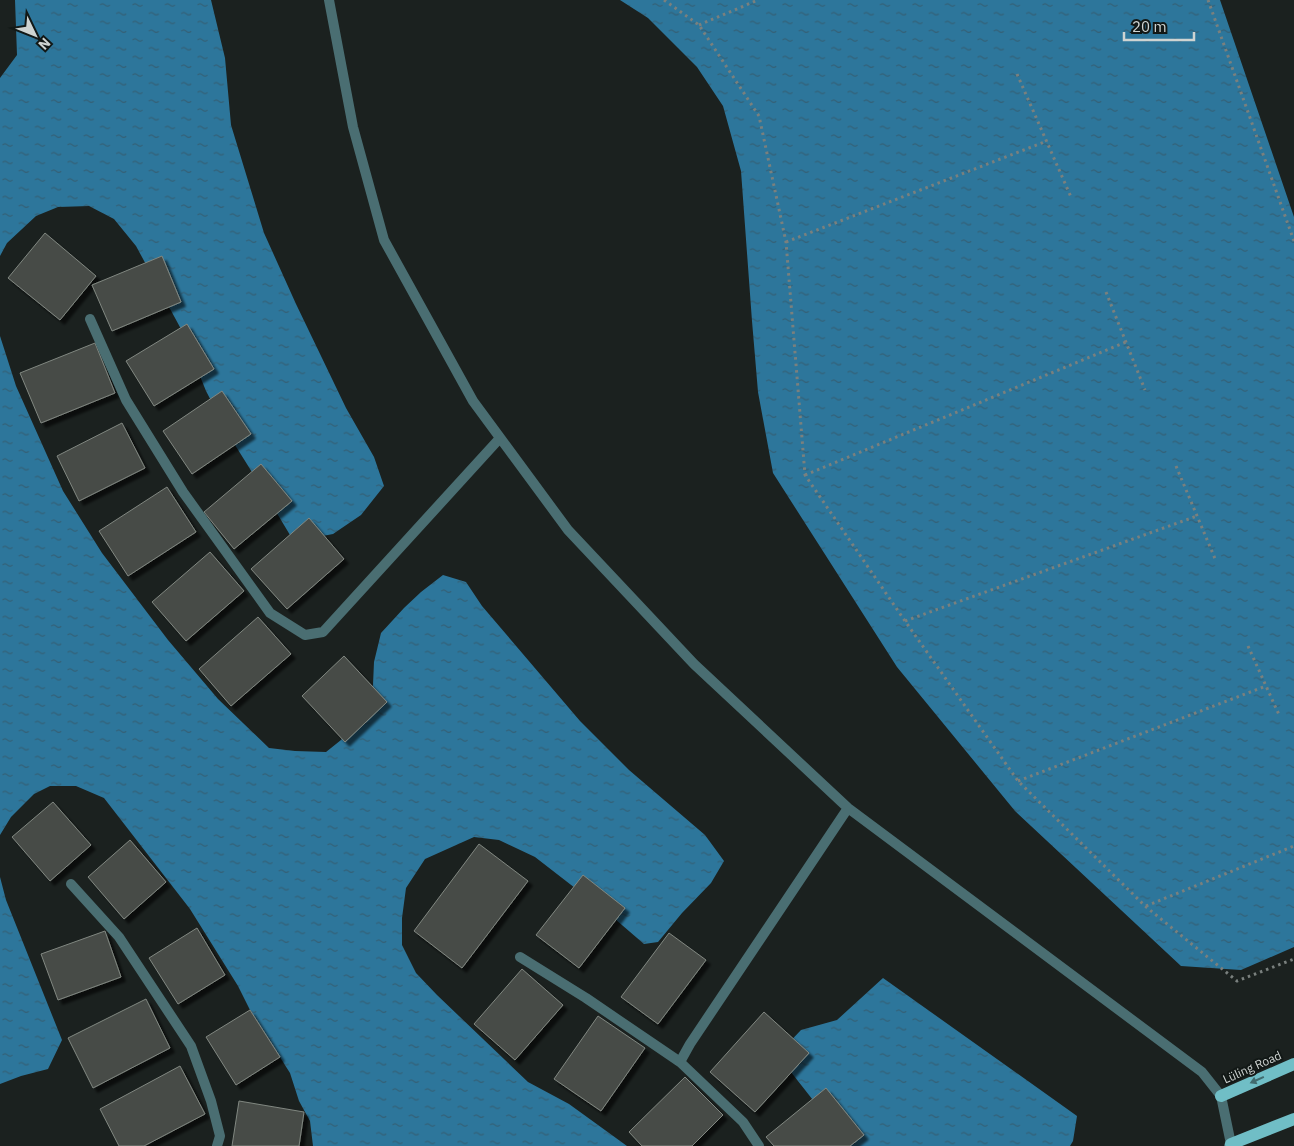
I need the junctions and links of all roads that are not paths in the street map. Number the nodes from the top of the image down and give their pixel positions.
1 (329, 0) edge
2 (90, 319) dead end
3 (500, 438) junction
4 (848, 808) junction
5 (71, 884) dead end
6 (520, 957) dead end
7 (680, 1062) junction
8 (1294, 1064) edge
9 (1221, 1096) junction
10 (1294, 1119) edge
11 (1230, 1145) edge
12 (216, 1146) edge
13 (759, 1146) edge

1 - 3 street
2 - 3 street
3 - 4 street
4 - 7 street
4 - 9 street
5 - 12 street
6 - 7 street
7 - 13 street
8 -> 9 main road, Lüling Road
9 - 11 street
10 - 11 main road

